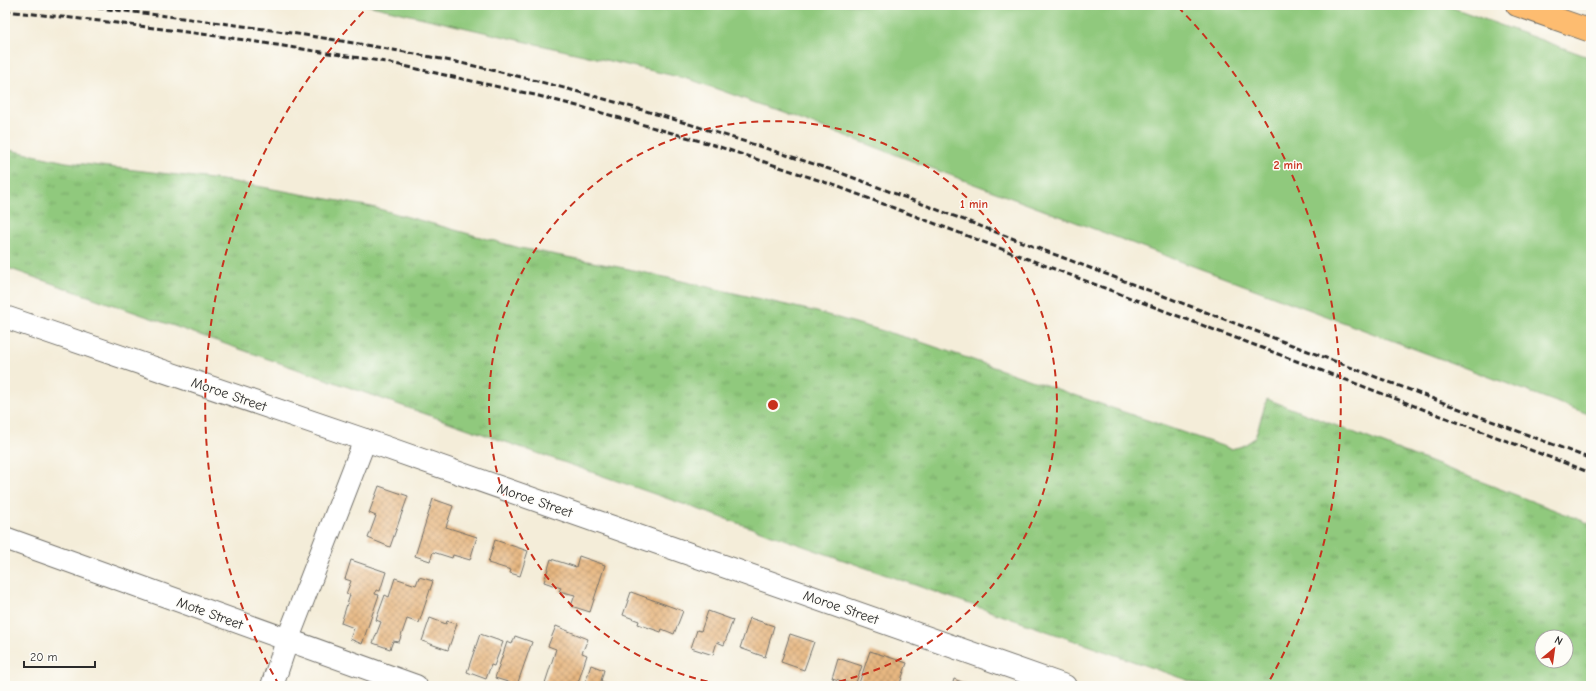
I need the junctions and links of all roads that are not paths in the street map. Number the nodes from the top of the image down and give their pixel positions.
1 (1517, 5) edge
2 (1591, 31) edge
3 (5, 317) edge
4 (365, 440) junction
5 (5, 538) edge
6 (287, 640) junction
7 (272, 686) edge
8 (416, 686) edge
9 (1065, 686) edge

1 - 2 main road
3 - 4 street, Moroe Street
4 - 6 street
4 - 9 street, Moroe Street
5 - 6 street, Mote Street
6 - 7 street
6 - 8 street, Mote Street

